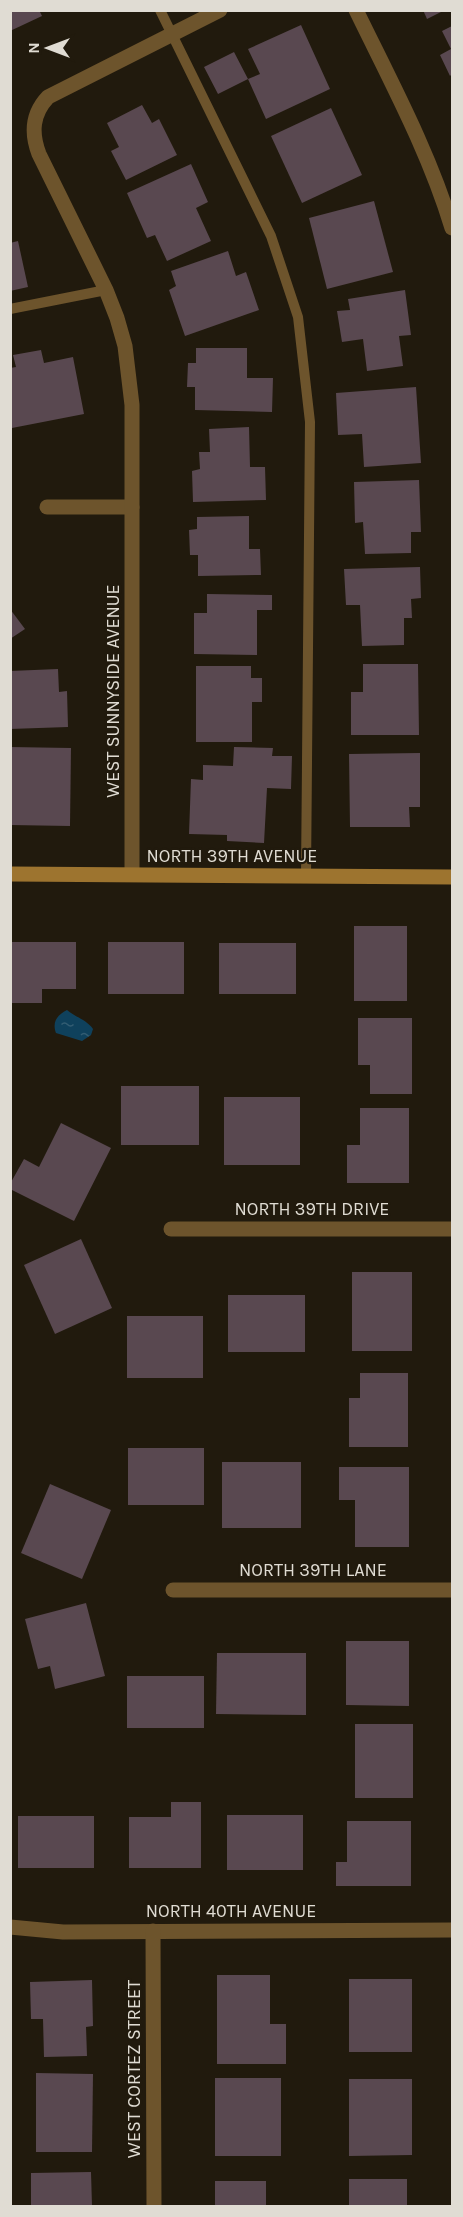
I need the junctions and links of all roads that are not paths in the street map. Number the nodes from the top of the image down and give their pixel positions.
1 (160, 10) edge
2 (220, 10) edge
3 (356, 10) edge
4 (172, 34) junction
5 (453, 228) edge
6 (106, 290) junction
7 (10, 309) edge
8 (47, 507) dead end
9 (132, 507) junction
10 (10, 874) edge
11 (132, 874) junction
12 (306, 876) junction
13 (453, 877) edge
14 (171, 1229) dead end
15 (453, 1229) edge
16 (172, 1590) dead end
17 (453, 1590) edge
18 (10, 1927) edge
19 (453, 1930) edge
20 (153, 1931) junction
21 (154, 2206) edge

1 - 4 lane
2 - 4 street
3 - 5 street
4 - 6 street, WEST SUNNYSIDE AVENUE
4 - 12 lane
6 - 7 lane
6 - 9 street, WEST SUNNYSIDE AVENUE
8 - 9 street
9 - 11 street, WEST SUNNYSIDE AVENUE
10 - 11 street, NORTH 39TH AVENUE
11 - 12 street, NORTH 39TH AVENUE
12 - 13 street, NORTH 39TH AVENUE
14 - 15 street, NORTH 39TH DRIVE
16 - 17 street, NORTH 39TH LANE
18 - 20 street, NORTH 40TH AVENUE
19 - 20 street, NORTH 40TH AVENUE
20 - 21 street, WEST CORTEZ STREET

